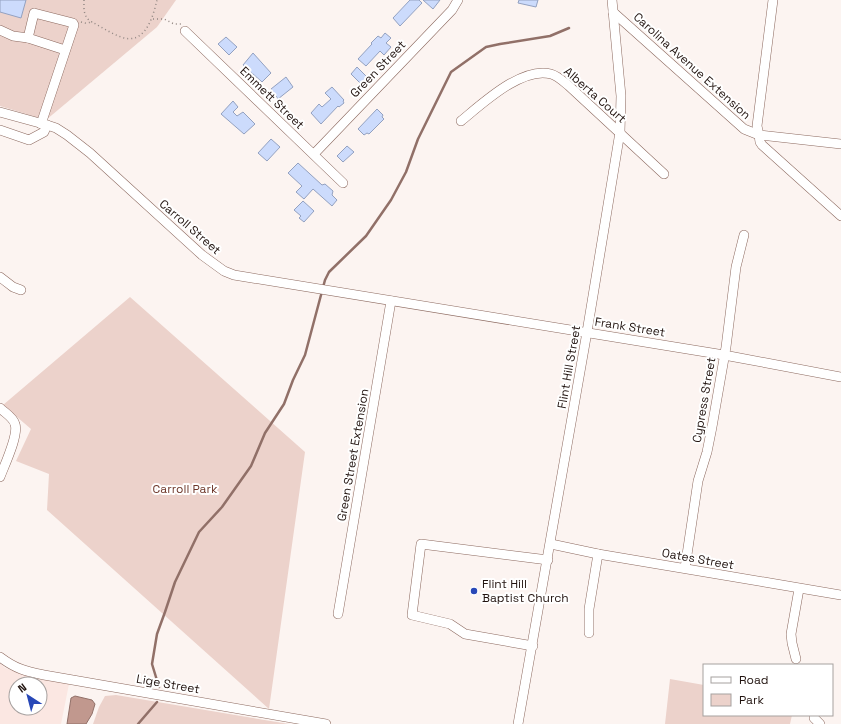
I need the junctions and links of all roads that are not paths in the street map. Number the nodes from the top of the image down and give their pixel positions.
1 (458, 0) edge
2 (612, 0) edge
3 (773, 0) edge
4 (613, 12) junction
5 (184, 29) road end
6 (0, 30) edge
7 (28, 38) junction
8 (66, 50) junction
9 (0, 112) edge
10 (462, 121) dead end
11 (44, 125) junction
12 (0, 130) edge
13 (620, 132) junction
14 (759, 135) junction
15 (841, 144) edge
16 (314, 154) junction
17 (664, 174) dead end
18 (343, 183) dead end
19 (841, 216) edge
20 (744, 235) dead end
21 (0, 276) edge
22 (21, 290) dead end
23 (391, 301) junction
24 (587, 332) junction
25 (724, 355) junction
26 (841, 377) edge
27 (0, 408) edge
28 (0, 477) edge
29 (551, 544) junction
30 (598, 554) junction
31 (548, 560) junction
32 (685, 568) junction
33 (799, 589) junction
34 (841, 595) edge
35 (338, 614) dead end
36 (589, 633) dead end
37 (532, 646) junction
38 (0, 657) edge
39 (796, 659) dead end
40 (326, 724) edge
41 (518, 724) edge

1 - 16 street, Green Street
2 - 4 street, Flint Hill Street
3 - 14 street
4 - 13 street, Flint Hill Street
4 - 14 street, Carolina Avenue Extension
5 - 16 street, Emmett Street
6 - 7 street
7 - 8 street
7 - 8 street
8 - 11 street
9 - 11 street, Carroll Street
10 - 13 street, Alberta Court
11 - 12 street
11 - 23 street, Carroll Street
13 - 17 street, Alberta Court
13 - 24 street, Flint Hill Street
14 - 15 street
14 - 19 street
16 - 18 street, Emmett Street
20 - 25 street, Cypress Street
21 - 22 street
23 - 24 street, Frank Street
23 - 35 street, Green Street Extension
24 - 25 street, Frank Street
24 - 29 street, Flint Hill Street
25 - 26 street, Frank Street
25 - 32 street, Cypress Street
27 - 28 street
29 - 30 street, Oates Street
29 - 31 street, Flint Hill Street
30 - 32 street, Oates Street
30 - 36 street
31 - 37 street, Flint Hill Street
31 - 37 street
32 - 33 street, Oates Street
33 - 34 street, Oates Street
33 - 39 street
37 - 41 street, Flint Hill Street
38 - 40 street, Lige Street

